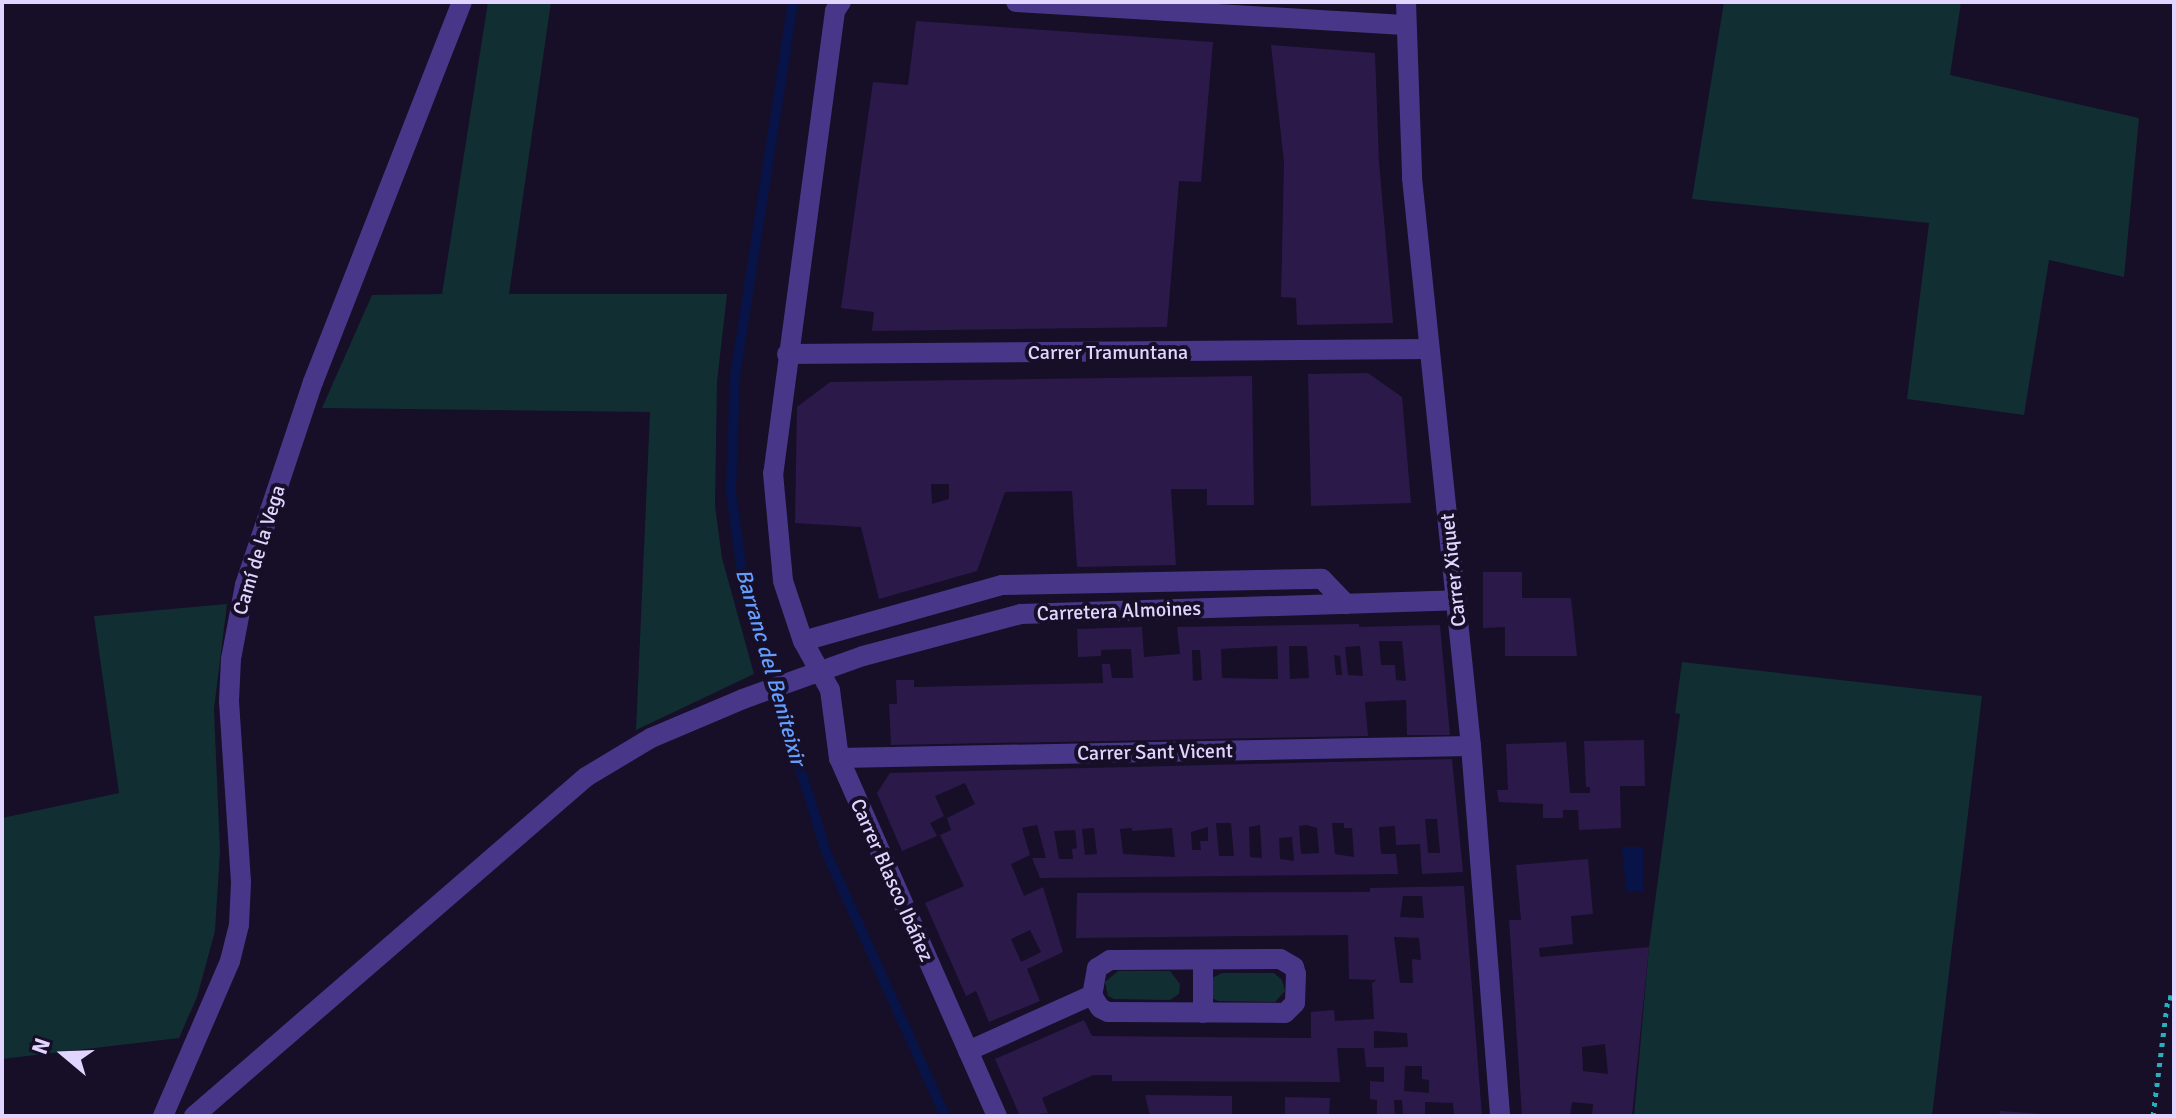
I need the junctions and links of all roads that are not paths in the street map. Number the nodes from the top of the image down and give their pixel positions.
1 (462, 2) edge
2 (841, 2) edge
3 (1016, 2) edge
4 (1406, 2) edge
5 (1404, 25) junction
6 (1429, 349) junction
7 (787, 354) junction
8 (1457, 600) junction
9 (1346, 604) junction
10 (803, 641) junction
11 (820, 672) junction
12 (1471, 746) junction
13 (839, 758) junction
14 (1203, 960) junction
15 (1092, 995) junction
16 (1203, 1013) junction
17 (968, 1051) junction
18 (163, 1116) edge
19 (194, 1116) edge
20 (997, 1116) edge
21 (1500, 1116) edge

1 - 18 street, Camí de la Vega
2 - 7 street, Carrer Blasco Ibáñez
3 - 5 street
4 - 5 street, Carrer Xiquet
5 - 6 street, Carrer Xiquet
6 - 7 street, Carrer Tramuntana
6 - 8 street, Carrer Xiquet
7 - 10 street, Carrer Blasco Ibáñez
8 - 9 street, Carretera Almoines
8 - 12 street, Carrer Xiquet
9 - 10 street
9 - 11 street, Carretera Almoines
10 - 11 street, Carrer Blasco Ibáñez
11 - 13 street, Carrer Blasco Ibáñez
11 - 19 street, Carretera Almoines
12 - 13 street, Carrer Sant Vicent
12 - 21 street, Carrer Xiquet
13 - 17 street, Carrer Blasco Ibáñez
14 - 15 street
14 - 16 street
14 - 16 street
15 - 16 street
15 - 17 street
17 - 20 street, Carrer Blasco Ibáñez

